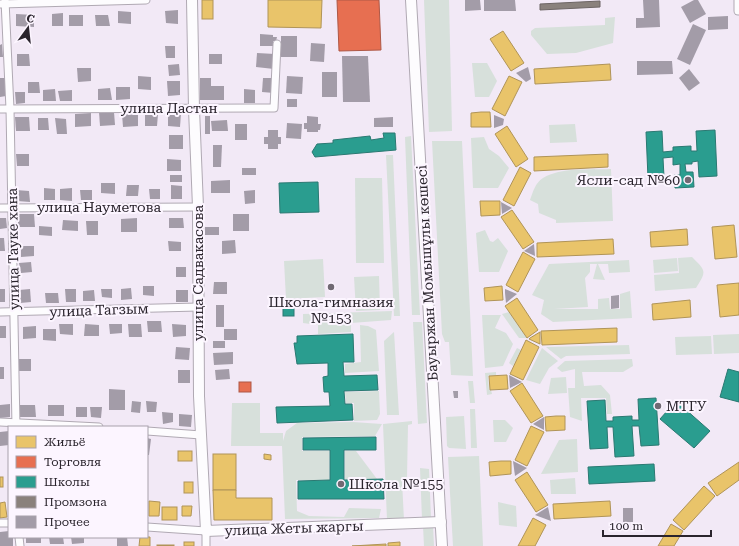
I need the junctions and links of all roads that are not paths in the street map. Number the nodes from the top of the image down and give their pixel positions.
1 (146, 0) edge
2 (192, 0) edge
3 (412, 0) edge
4 (738, 0) edge
5 (3, 3) edge
6 (738, 11) edge
7 (277, 44) dead end
8 (0, 109) edge
9 (10, 109) junction
10 (194, 109) junction
11 (198, 207) junction
12 (0, 208) edge
13 (12, 208) junction
14 (198, 307) junction
15 (0, 312) edge
16 (14, 312) junction
17 (0, 422) edge
18 (16, 424) edge
19 (71, 426) edge
20 (148, 431) edge
21 (201, 435) junction
22 (441, 522) junction
23 (148, 527) edge
24 (206, 531) junction
25 (206, 546) edge
26 (442, 546) edge

1 - 5 street
2 - 10 street, улица Садвакасова
3 - 22 street, Бауыржан Момышұлы көшесі
4 - 6 street
5 - 9 street, улица Тауке хана
7 - 10 street, улица Дастан
8 - 9 street, улица Дастан
9 - 10 street, улица Дастан
9 - 13 street, улица Тауке хана
10 - 11 street, улица Садвакасова
11 - 13 street, улица Науметова
11 - 14 street, улица Садвакасова
12 - 13 street, улица Науметова
13 - 16 street, улица Тауке хана
14 - 16 street, улица Тагзым
14 - 21 street, улица Садвакасова
15 - 16 street, улица Тагзым
16 - 18 street, улица Тауке хана
17 - 18 street
18 - 19 street
20 - 21 street
21 - 24 street, улица Садвакасова
22 - 24 street, улица Жеты жаргы
22 - 26 street, Бауыржан Момышұлы көшесі
23 - 24 street, улица Жеты жаргы
24 - 25 street, улица Садвакасова

